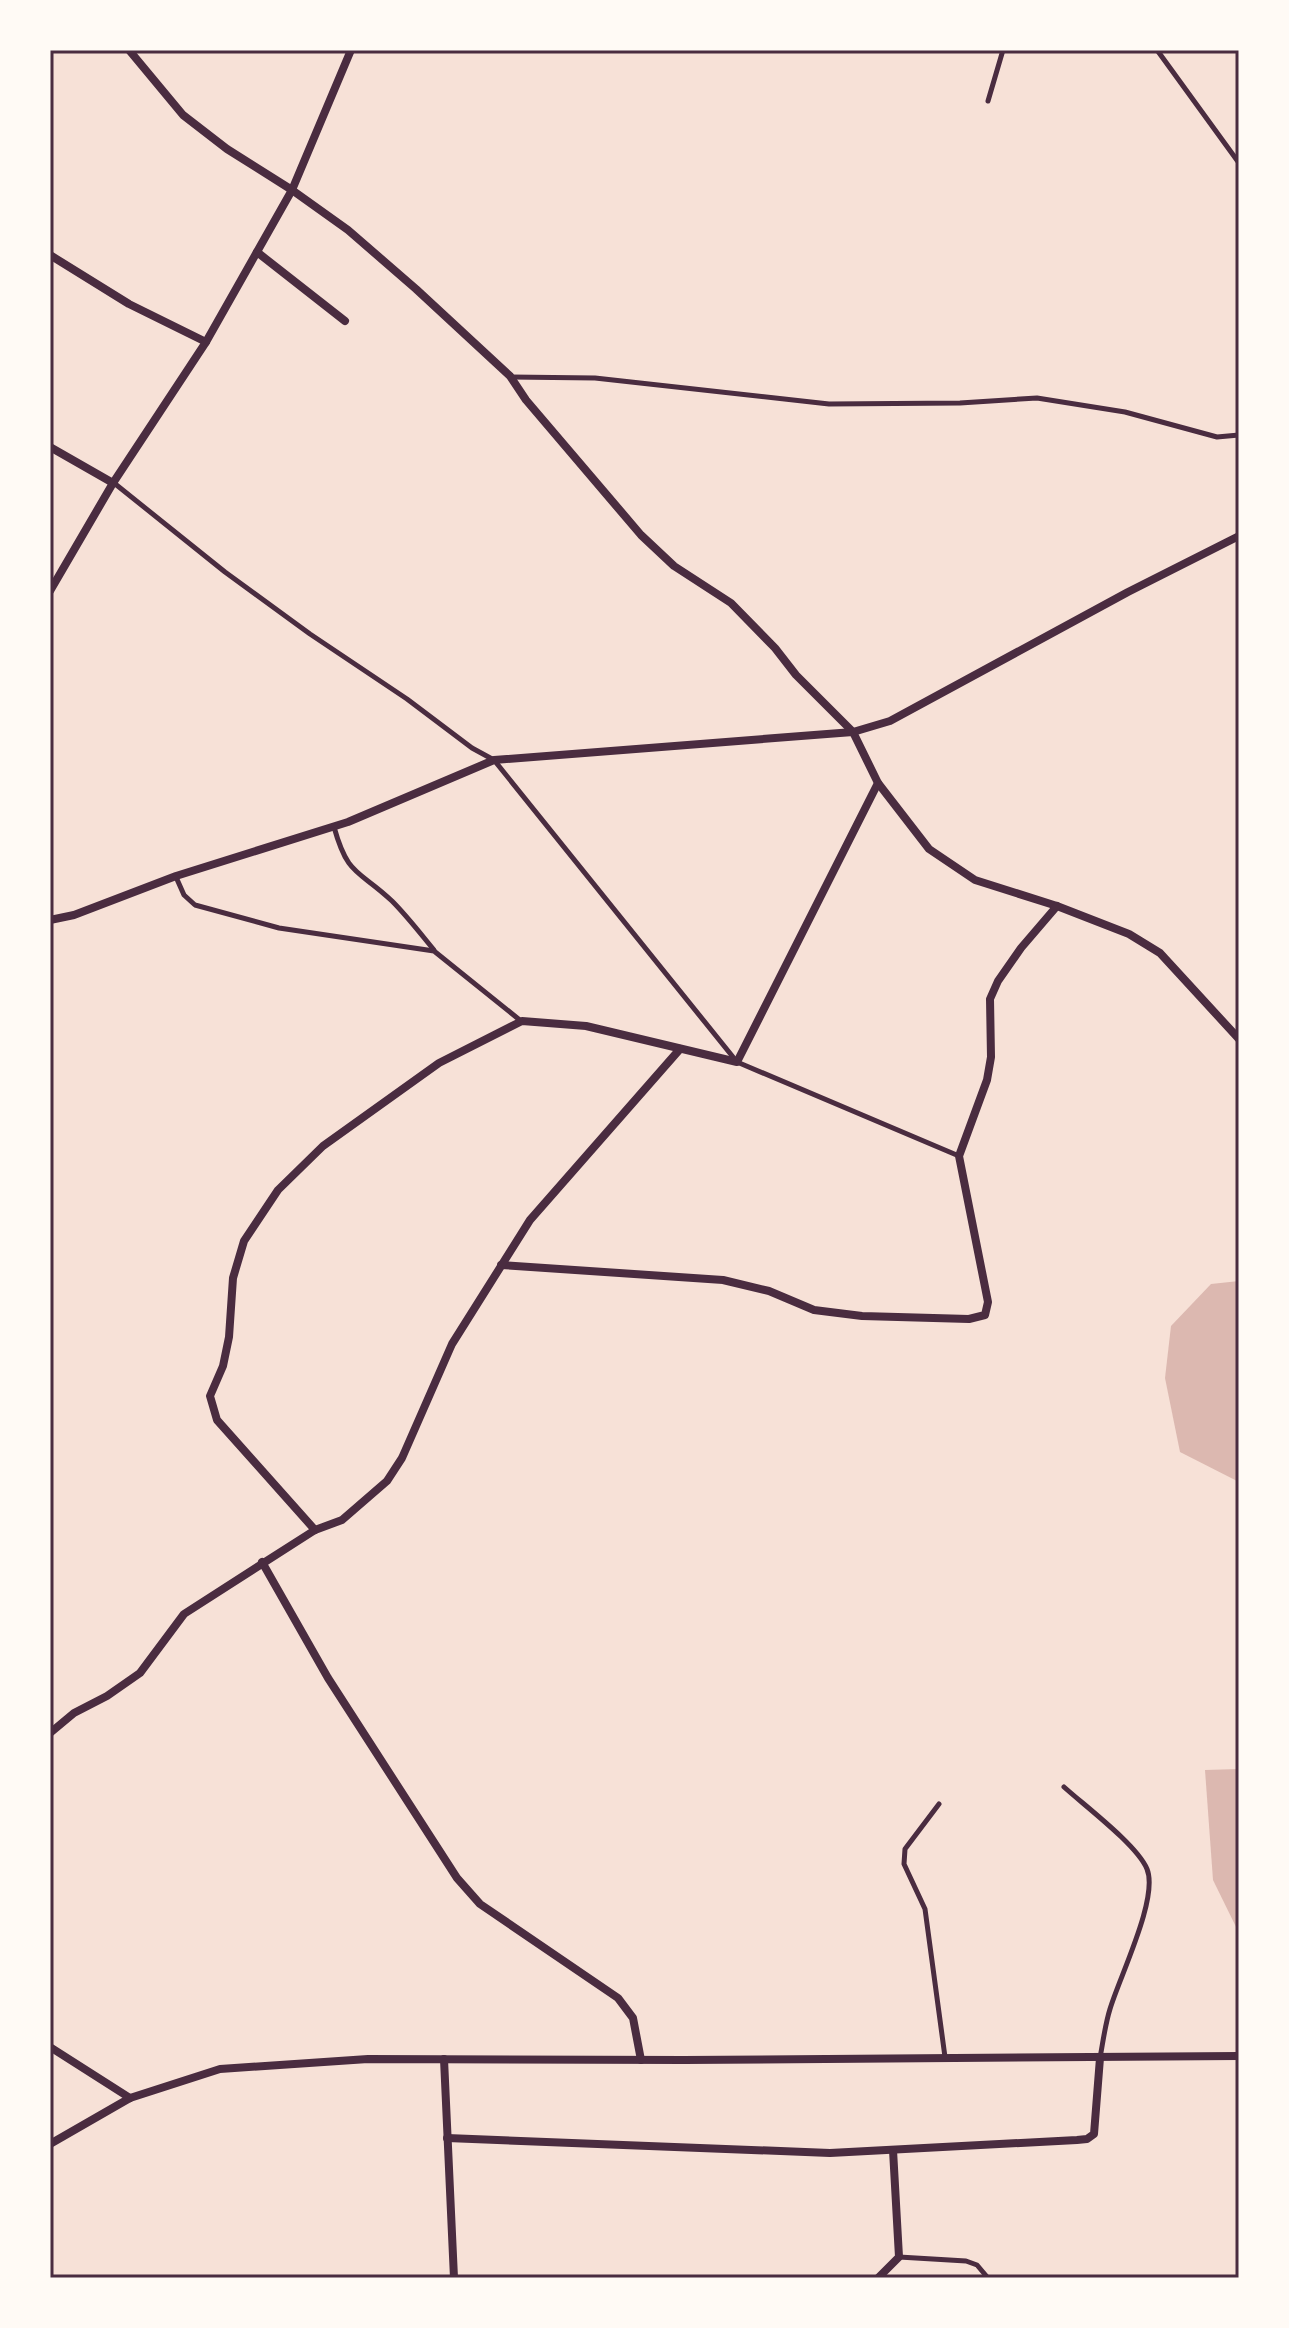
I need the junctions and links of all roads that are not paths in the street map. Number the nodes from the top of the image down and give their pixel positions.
1 (129, 50) edge
2 (351, 50) edge
3 (1003, 50) edge
4 (1157, 50) edge
5 (988, 101) dead end
6 (1239, 163) edge
7 (292, 190) junction
8 (257, 252) junction
9 (50, 255) edge
10 (345, 321) dead end
11 (206, 342) junction
12 (510, 376) junction
13 (1239, 435) edge
14 (50, 447) edge
15 (113, 483) junction
16 (1239, 536) edge
17 (50, 591) edge
18 (853, 732) junction
19 (494, 760) junction
20 (878, 783) junction
21 (334, 827) junction
22 (176, 876) junction
23 (1057, 906) junction
24 (50, 920) edge
25 (434, 951) junction
26 (522, 1021) junction
27 (1239, 1039) edge
28 (680, 1049) junction
29 (737, 1062) junction
30 (959, 1156) junction
31 (501, 1265) junction
32 (315, 1530) junction
33 (262, 1562) junction
34 (50, 1733) edge
35 (1064, 1787) dead end
36 (939, 1804) dead end
37 (50, 2047) edge
38 (1239, 2056) edge
39 (945, 2057) junction
40 (1100, 2058) junction
41 (444, 2059) junction
42 (641, 2060) junction
43 (130, 2098) junction
44 (447, 2138) junction
45 (52, 2142) edge
46 (893, 2150) junction
47 (899, 2257) junction
48 (454, 2278) edge
49 (878, 2278) edge
50 (988, 2278) edge

1 - 7 street
2 - 7 street
3 - 5 lane
4 - 6 lane
7 - 8 street
7 - 12 street
8 - 10 street
8 - 11 street
9 - 11 street
11 - 15 street
12 - 13 lane
12 - 18 street
14 - 15 street
15 - 17 street
15 - 19 lane
16 - 18 street
18 - 19 street
18 - 20 street
19 - 21 street
19 - 29 lane
20 - 23 street
20 - 29 street
21 - 22 street
21 - 25 lane
22 - 24 street
22 - 25 lane
23 - 27 street
23 - 30 street
25 - 26 lane
26 - 28 street
26 - 32 street
28 - 29 street
28 - 31 street
29 - 30 lane
30 - 31 street
31 - 32 street
32 - 33 street
33 - 34 street
33 - 42 street
35 - 40 lane
36 - 39 lane
37 - 43 street
38 - 40 street
39 - 40 street
39 - 42 street
40 - 46 street
41 - 42 street
41 - 43 street
41 - 44 street
43 - 45 street
44 - 46 street
44 - 48 street
46 - 47 street
47 - 49 street
47 - 50 lane

